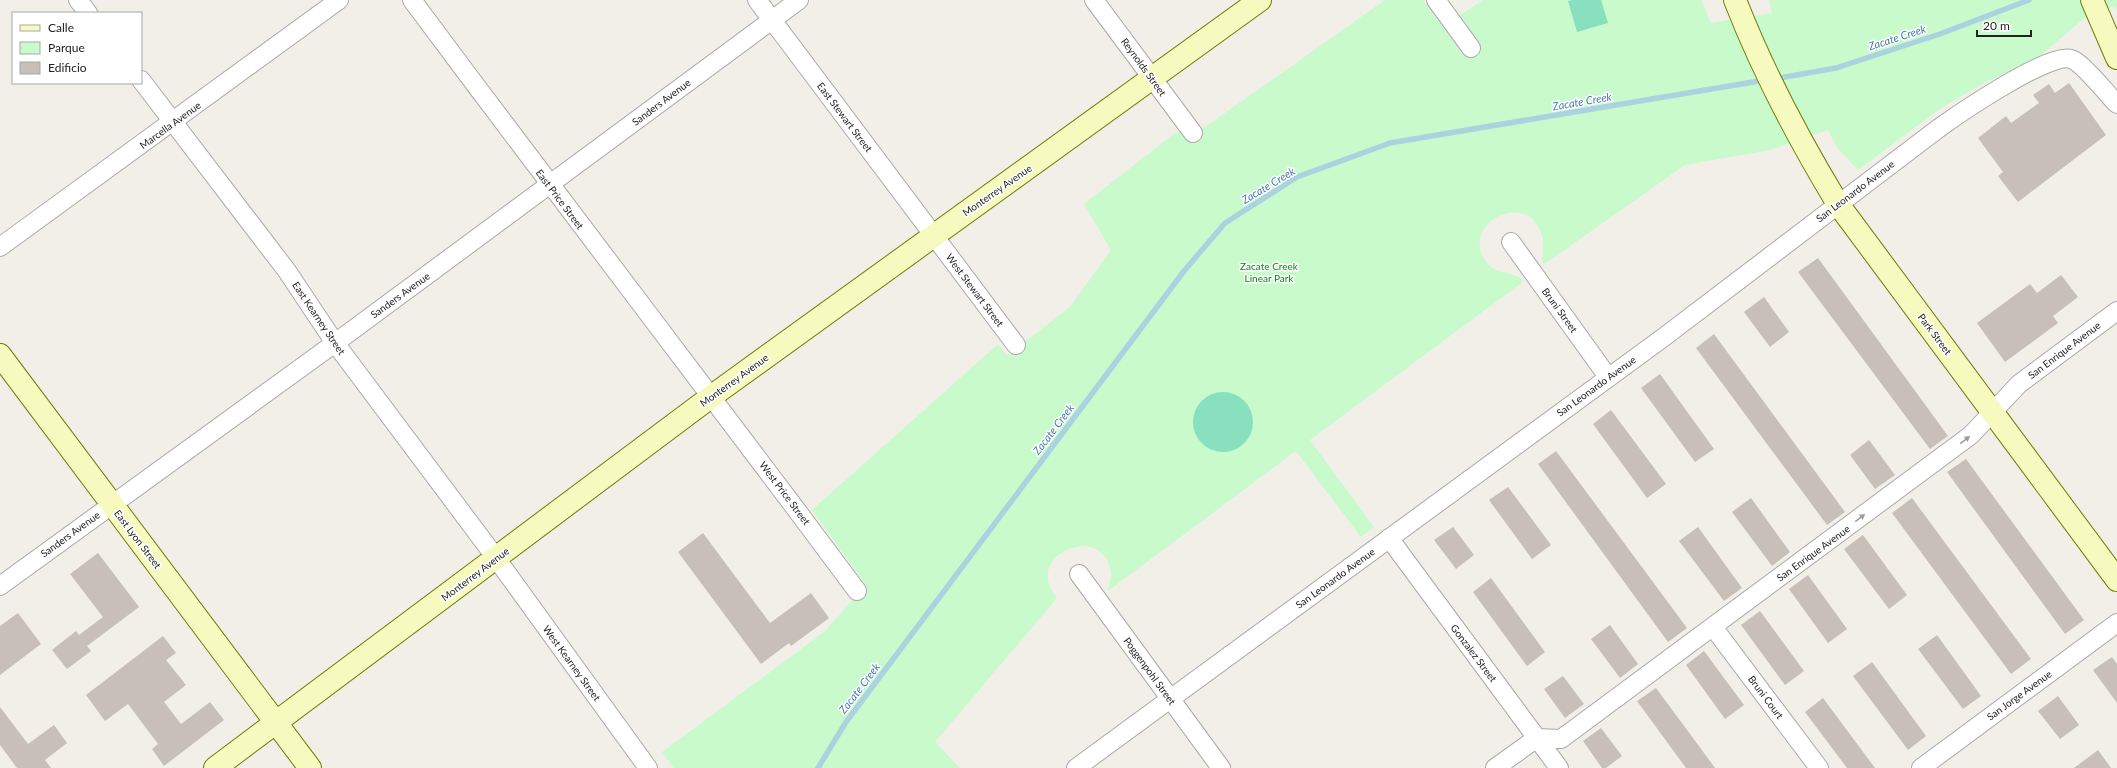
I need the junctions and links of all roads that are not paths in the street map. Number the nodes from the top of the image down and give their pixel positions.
1 (78, 0) edge
2 (339, 0) edge
3 (412, 0) edge
4 (757, 0) edge
5 (799, 0) edge
6 (1094, 0) edge
7 (1260, 0) edge
8 (1436, 0) edge
9 (1736, 4) edge
10 (2095, 6) edge
11 (87, 12) edge
12 (772, 20) junction
13 (1471, 48) dead end
14 (2117, 58) edge
15 (1152, 79) junction
16 (142, 81) edge
17 (2117, 104) edge
18 (174, 122) junction
19 (1193, 133) dead end
20 (549, 185) junction
21 (1838, 204) junction
22 (933, 235) junction
23 (1511, 242) dead end
24 (0, 247) edge
25 (2117, 311) edge
26 (335, 343) junction
27 (1016, 346) dead end
28 (0, 355) edge
29 (1608, 377) junction
30 (712, 396) junction
31 (1993, 411) junction
32 (112, 504) junction
33 (1389, 538) junction
34 (496, 558) junction
35 (1079, 574) dead end
36 (2117, 580) edge
37 (0, 586) edge
38 (857, 591) dead end
39 (2117, 623) edge
40 (1713, 627) junction
41 (1170, 698) junction
42 (276, 722) junction
43 (1537, 738) junction
44 (215, 768) edge
45 (310, 768) edge
46 (648, 768) edge
47 (1076, 768) edge
48 (1221, 768) edge
49 (1495, 768) edge
50 (1559, 768) edge
51 (1819, 768) edge
52 (1920, 768) edge

1 - 11 street
2 - 18 street, Marcella Avenue
3 - 20 street, East Price Street
4 - 12 street, East Stewart Street
5 - 12 street, Sanders Avenue
6 - 15 street, Reynolds Street
7 - 15 street, Monterrey Avenue
8 - 13 street
9 - 21 street, Park Street
10 - 14 street
12 - 20 street, Sanders Avenue
12 - 22 street, East Stewart Street
15 - 19 street, Reynolds Street
15 - 22 street, Monterrey Avenue
16 - 18 street, East Kearney Street
17 - 21 street, San Leonardo Avenue
18 - 24 street, Marcella Avenue
18 - 26 street, East Kearney Street
20 - 26 street, Sanders Avenue
20 - 30 street, East Price Street
21 - 29 street, San Leonardo Avenue
21 - 31 street, Park Street
22 - 27 street, West Stewart Street
22 - 30 street, Monterrey Avenue
23 - 29 street, Bruni Street
25 - 31 street, San Enrique Avenue
26 - 32 street, Sanders Avenue
26 - 34 street, East Kearney Street
28 - 32 street, East Lyon Street
29 - 33 street, San Leonardo Avenue
30 - 34 street, Monterrey Avenue
30 - 38 street, West Price Street
31 - 36 street, Park Street
40 -> 31 street, San Enrique Avenue
32 - 37 street, Sanders Avenue
32 - 42 street, East Lyon Street
33 - 41 street, San Leonardo Avenue
33 - 43 street, Gonzalez Street
34 - 42 street, Monterrey Avenue
34 - 46 street, West Kearney Street
35 - 41 street, Poggenpohl Street
39 - 52 street, San Jorge Avenue
40 - 43 street, San Enrique Avenue
40 - 51 street, Bruni Court
41 - 47 street, San Leonardo Avenue
41 - 48 street, Poggenpohl Street
42 - 44 street, Monterrey Avenue
42 - 45 street, East Lyon Street
43 - 49 street
43 - 50 street, Gonzalez Street

